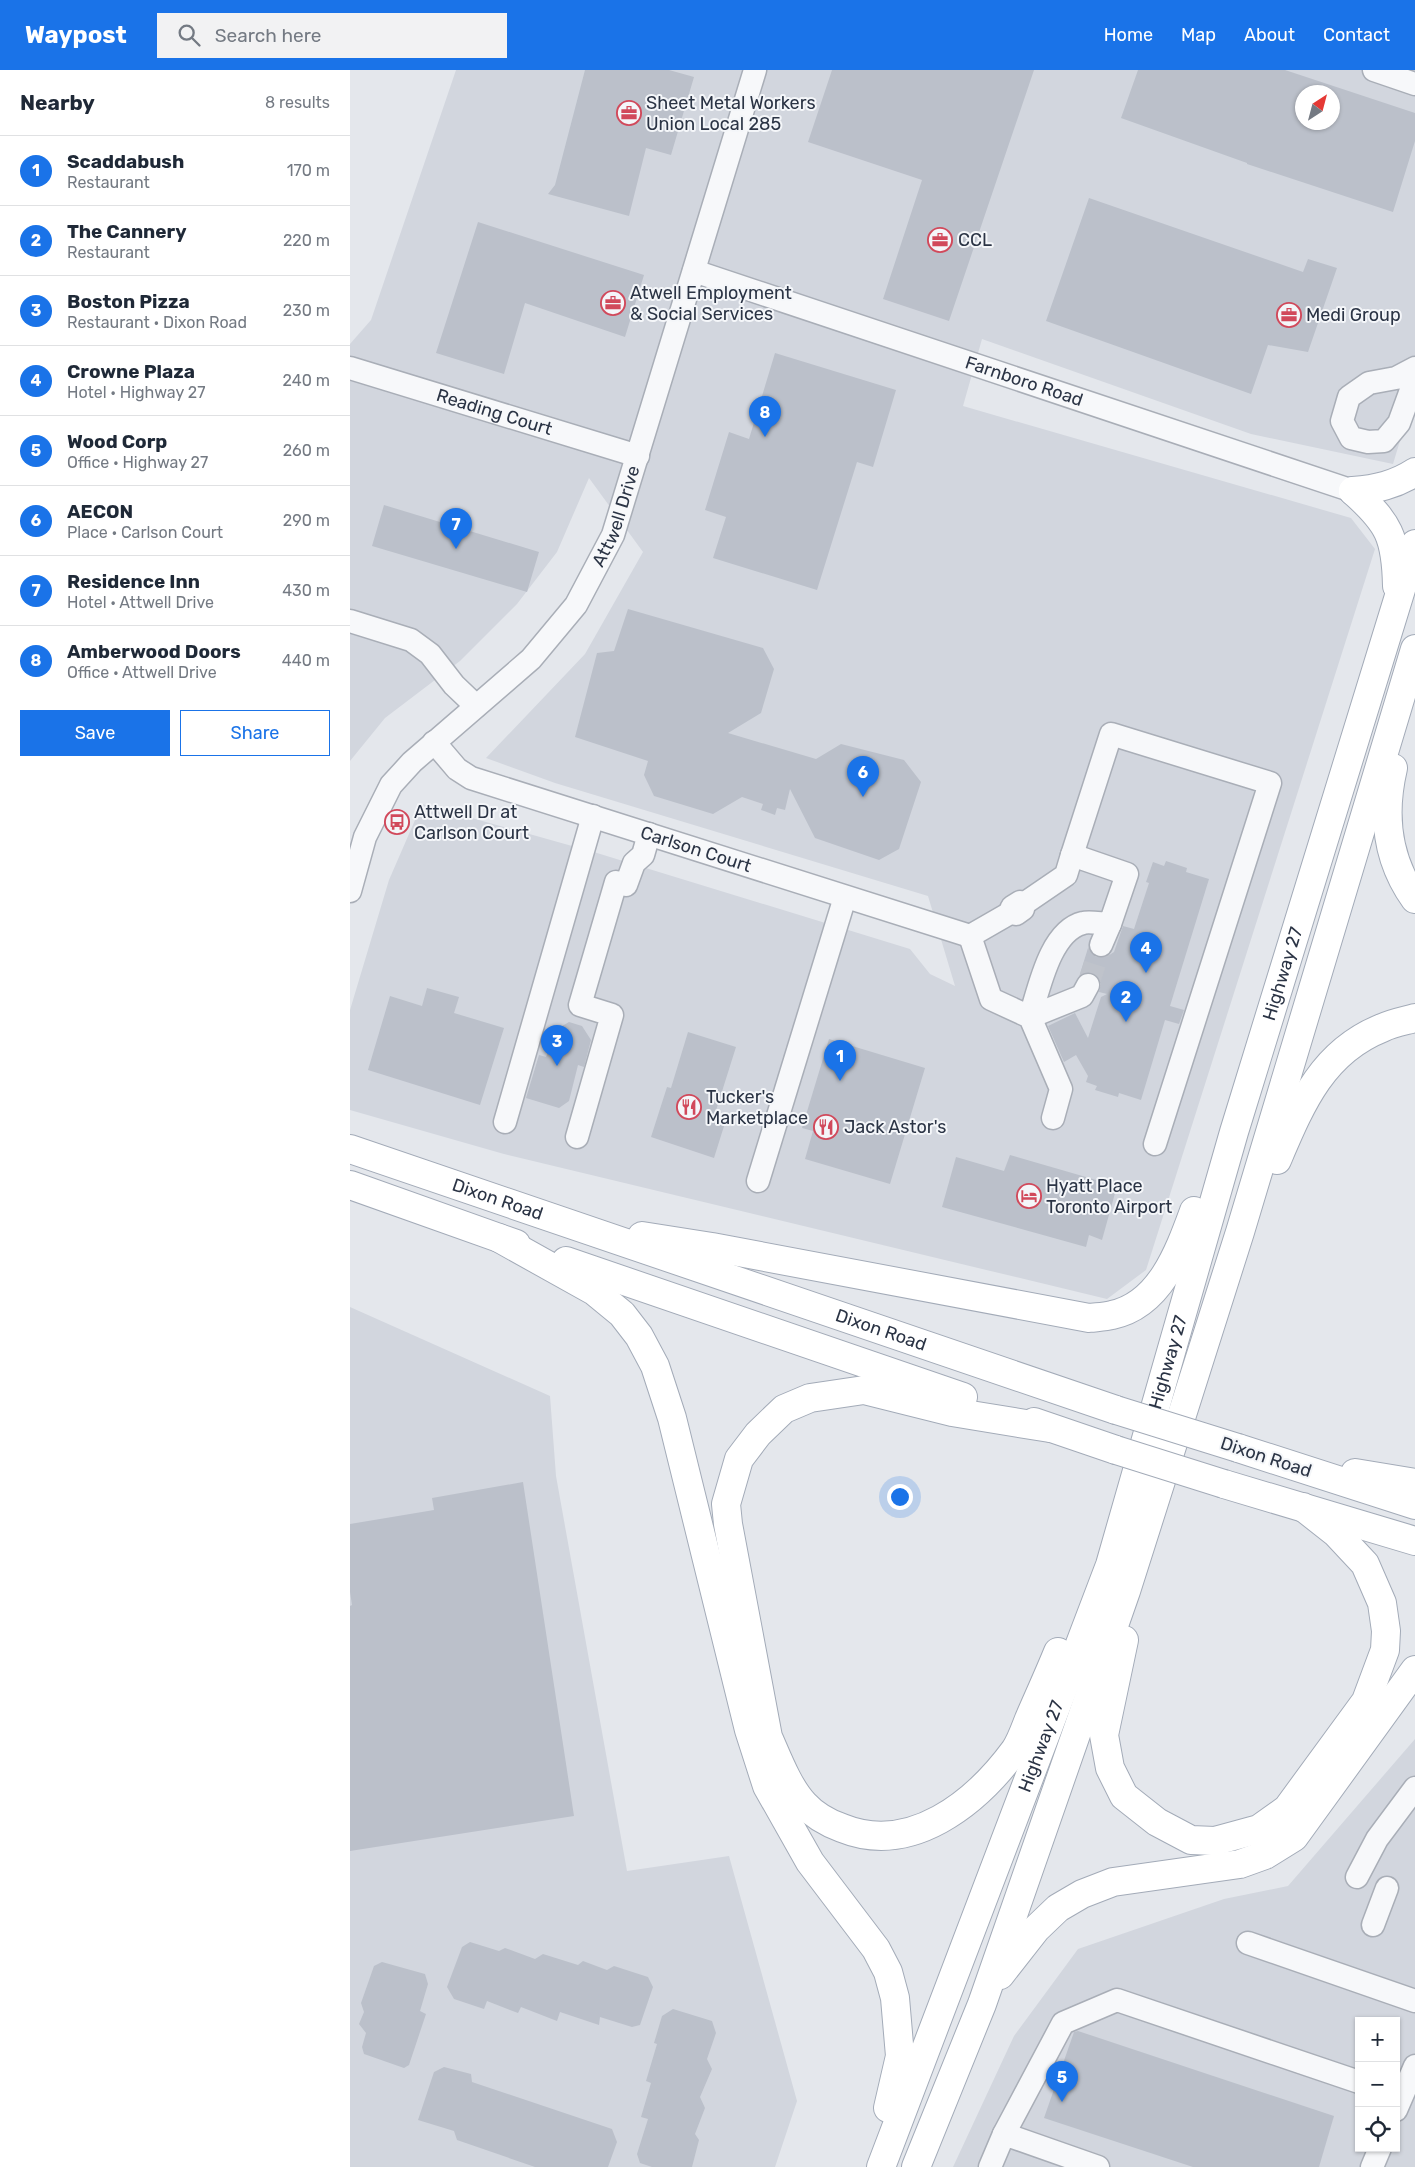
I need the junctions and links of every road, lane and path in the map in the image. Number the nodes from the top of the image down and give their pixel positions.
1 (755, 70) edge
2 (1374, 70) edge
3 (1415, 84) edge
4 (694, 271) junction
5 (350, 368) edge
6 (1415, 368) edge
7 (1415, 379) edge
8 (638, 456) junction
9 (1415, 472) edge
10 (1352, 491) junction
11 (1415, 544) edge
12 (1397, 600) junction
13 (350, 621) edge
14 (1413, 656) edge
15 (476, 706) junction
16 (434, 742) junction
17 (593, 816) junction
18 (646, 844) junction
19 (1072, 855) junction
20 (352, 879) edge
21 (845, 897) junction
22 (1415, 900) edge
23 (1110, 924) junction
24 (970, 936) junction
25 (1101, 945) tunnel mouth
26 (1088, 985) tunnel mouth
27 (1030, 1017) junction
28 (1415, 1018) edge
29 (1053, 1118) dead end
30 (505, 1122) dead end
31 (1234, 1132) junction
32 (577, 1137) dead end
33 (1154, 1144) dead end
34 (350, 1149) edge
35 (758, 1181) dead end
36 (350, 1185) edge
37 (568, 1224) junction
38 (1240, 1232) junction
39 (499, 1238) junction
40 (1050, 1428) junction
41 (1286, 1464) junction
42 (1415, 1483) edge
43 (1415, 1506) edge
44 (1303, 1507) junction
45 (1415, 1541) edge
46 (1110, 1565) junction
47 (1126, 1591) junction
48 (1415, 1670) edge
49 (1415, 1788) edge
50 (1356, 1877) dead end
51 (1387, 1888) dead end
52 (1373, 1925) dead end
53 (1248, 1943) dead end
54 (1415, 2001) edge
55 (982, 2004) junction
56 (1415, 2066) edge
57 (1355, 2081) edge
58 (1400, 2096) edge
59 (1004, 2134) junction
60 (1378, 2152) edge
61 (881, 2167) edge
62 (916, 2167) edge
63 (990, 2167) edge
64 (1098, 2167) edge
65 (1372, 2167) edge

1 - 4 street, Attwell Drive
2 - 3 street
4 - 8 street, Attwell Drive
4 - 10 street, Farnboro Road
5 - 8 street, Reading Court
6 - 7 street
8 - 15 street, Attwell Drive
9 - 10 main road
10 - 12 main road
11 - 12 main road, Highway 27
12 - 31 main road, Highway 27
13 - 15 street
14 - 22 main road
14 - 38 main road, Highway 27
15 - 16 street, Attwell Drive
16 - 17 street, Carlson Court
16 - 20 street, Attwell Drive
17 - 18 street, Carlson Court
17 - 30 street
18 - 21 street, Carlson Court
18 - 32 street
19 - 23 street
19 - 24 street
19 - 33 street
21 - 24 street, Carlson Court
21 - 35 street
23 - 25 street
23 - 27 street
24 - 27 street
26 - 27 street
27 - 29 street
28 - 38 main road
31 - 37 main road
31 - 46 main road, Highway 27
34 - 37 main road, Dixon Road
36 - 39 main road, Dixon Road
37 - 41 main road, Dixon Road, bridge
38 - 47 main road, Highway 27
39 - 40 main road, Dixon Road
39 - 61 main road
40 - 44 main road, Dixon Road, bridge
40 - 46 main road
41 - 42 main road
41 - 43 main road, Dixon Road
44 - 45 main road, Dixon Road
44 - 47 main road
46 - 61 main road, Highway 27
47 - 55 main road, Highway 27
48 - 55 main road
49 - 50 street
51 - 52 street
53 - 54 street
55 - 62 main road, Highway 27
56 - 58 street
57 - 59 street
59 - 63 street
59 - 64 street
60 - 65 street

